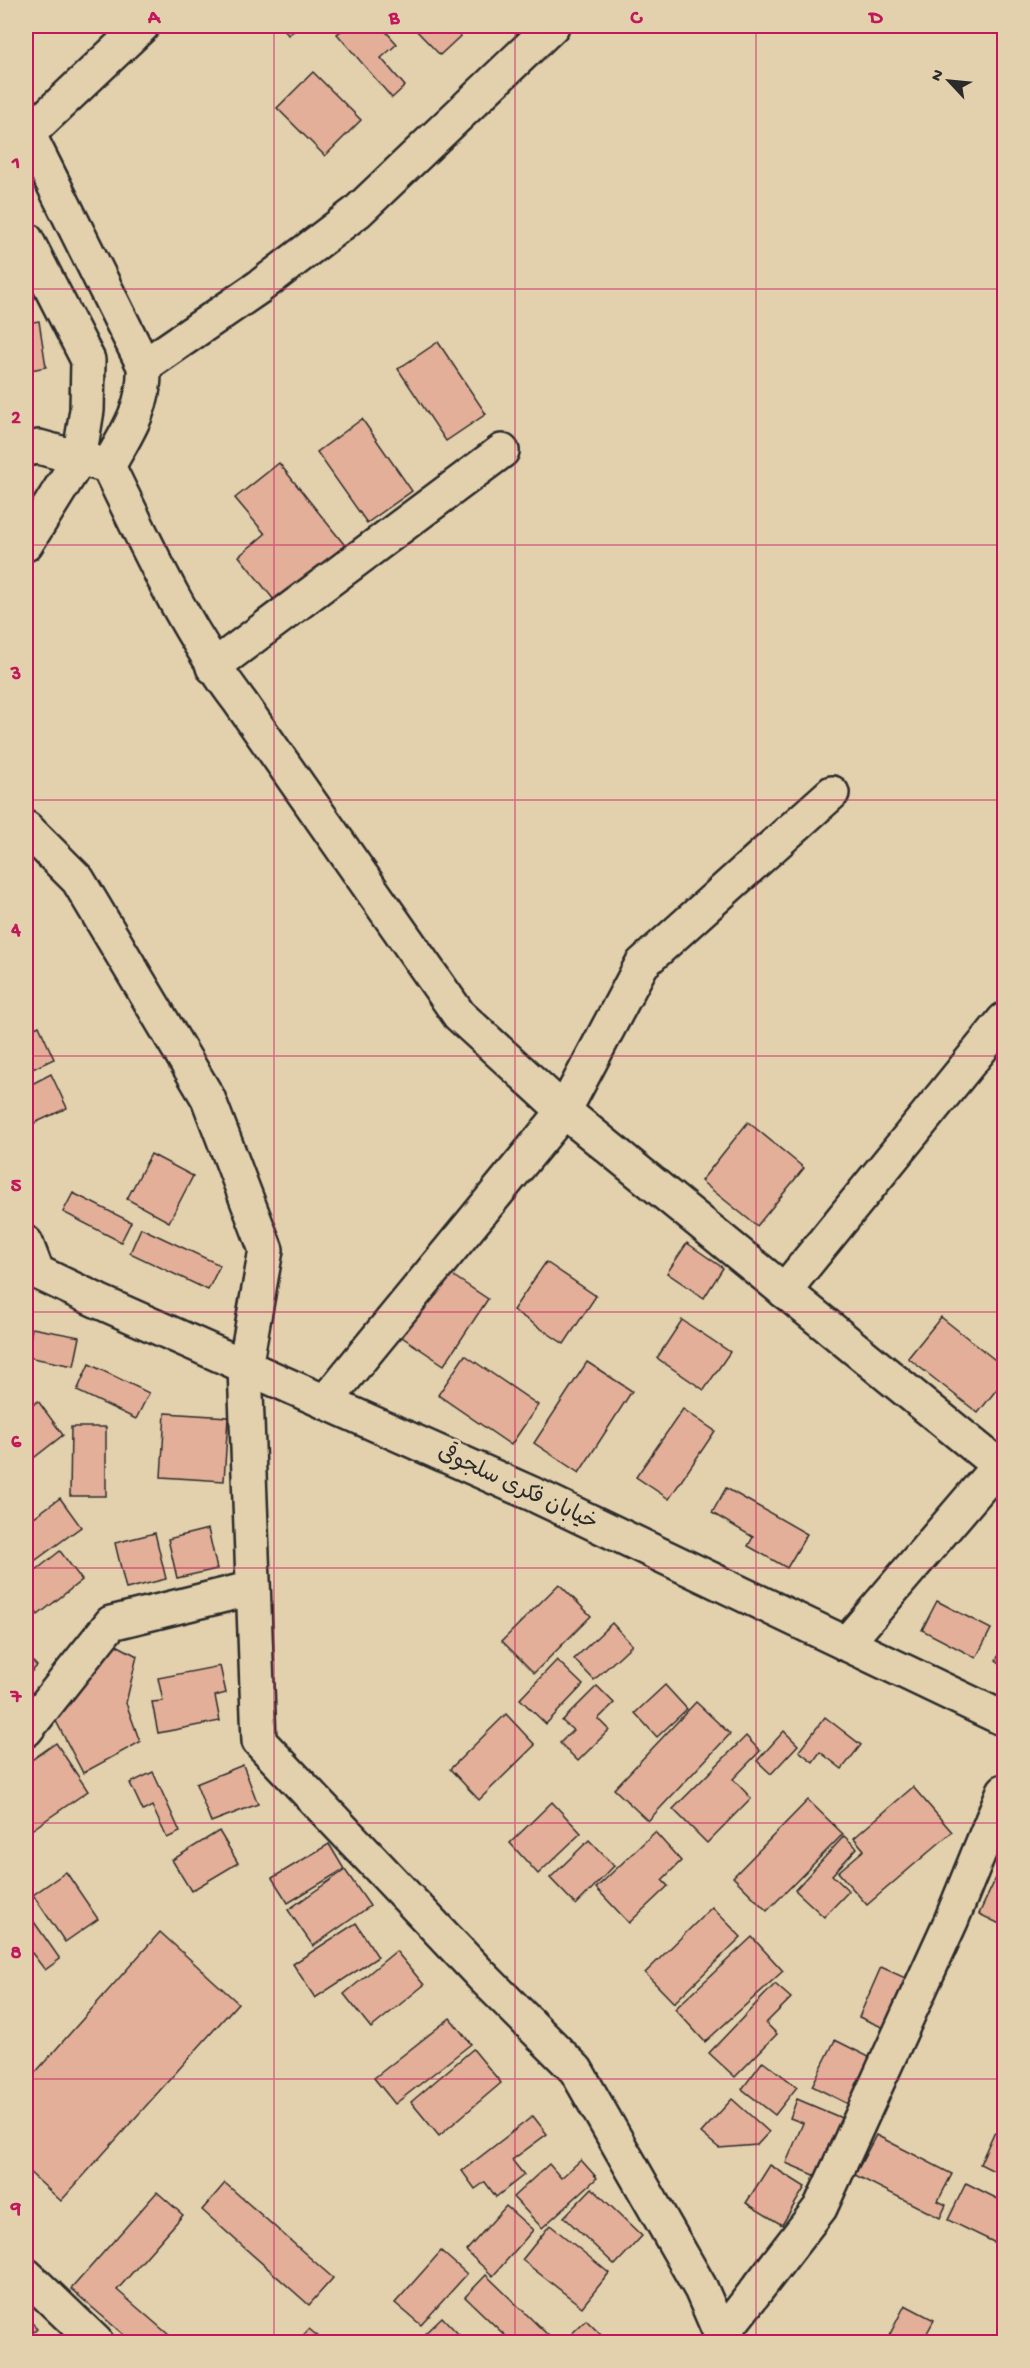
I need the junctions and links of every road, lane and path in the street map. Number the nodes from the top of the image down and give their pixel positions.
1 (142, 26) edge
2 (552, 26) edge
3 (27, 131) edge
4 (26, 239) edge
5 (144, 366) junction
6 (26, 449) edge
7 (502, 451) dead end
8 (94, 463) junction
9 (26, 544) edge
10 (213, 667) junction
11 (832, 792) dead end
12 (26, 828) edge
13 (1005, 1020) edge
14 (564, 1111) junction
15 (30, 1261) edge
16 (784, 1291) junction
17 (245, 1367) junction
18 (325, 1402) junction
19 (1002, 1462) edge
20 (253, 1588) junction
21 (846, 1644) junction
22 (1005, 1719) edge
23 (26, 1730) edge
24 (1005, 1791) edge
25 (26, 2275) edge
26 (723, 2339) edge
27 (96, 2343) edge

1 - 3 street
2 - 5 street
3 - 5 street
4 - 8 street
5 - 8 street
6 - 8 street
7 - 10 street
8 - 9 street
8 - 10 street
10 - 14 street
11 - 14 street
12 - 17 street
13 - 16 street
14 - 16 street
14 - 18 street
15 - 17 street, خیابان فکری سلجوقی
16 - 19 street
17 - 18 street, خیابان فکری سلجوقی
17 - 20 street
18 - 21 street, خیابان فکری سلجوقی
19 - 21 street
20 - 23 street
20 - 26 street
21 - 22 street, خیابان فکری سلجوقی
24 - 26 street
25 - 27 street

